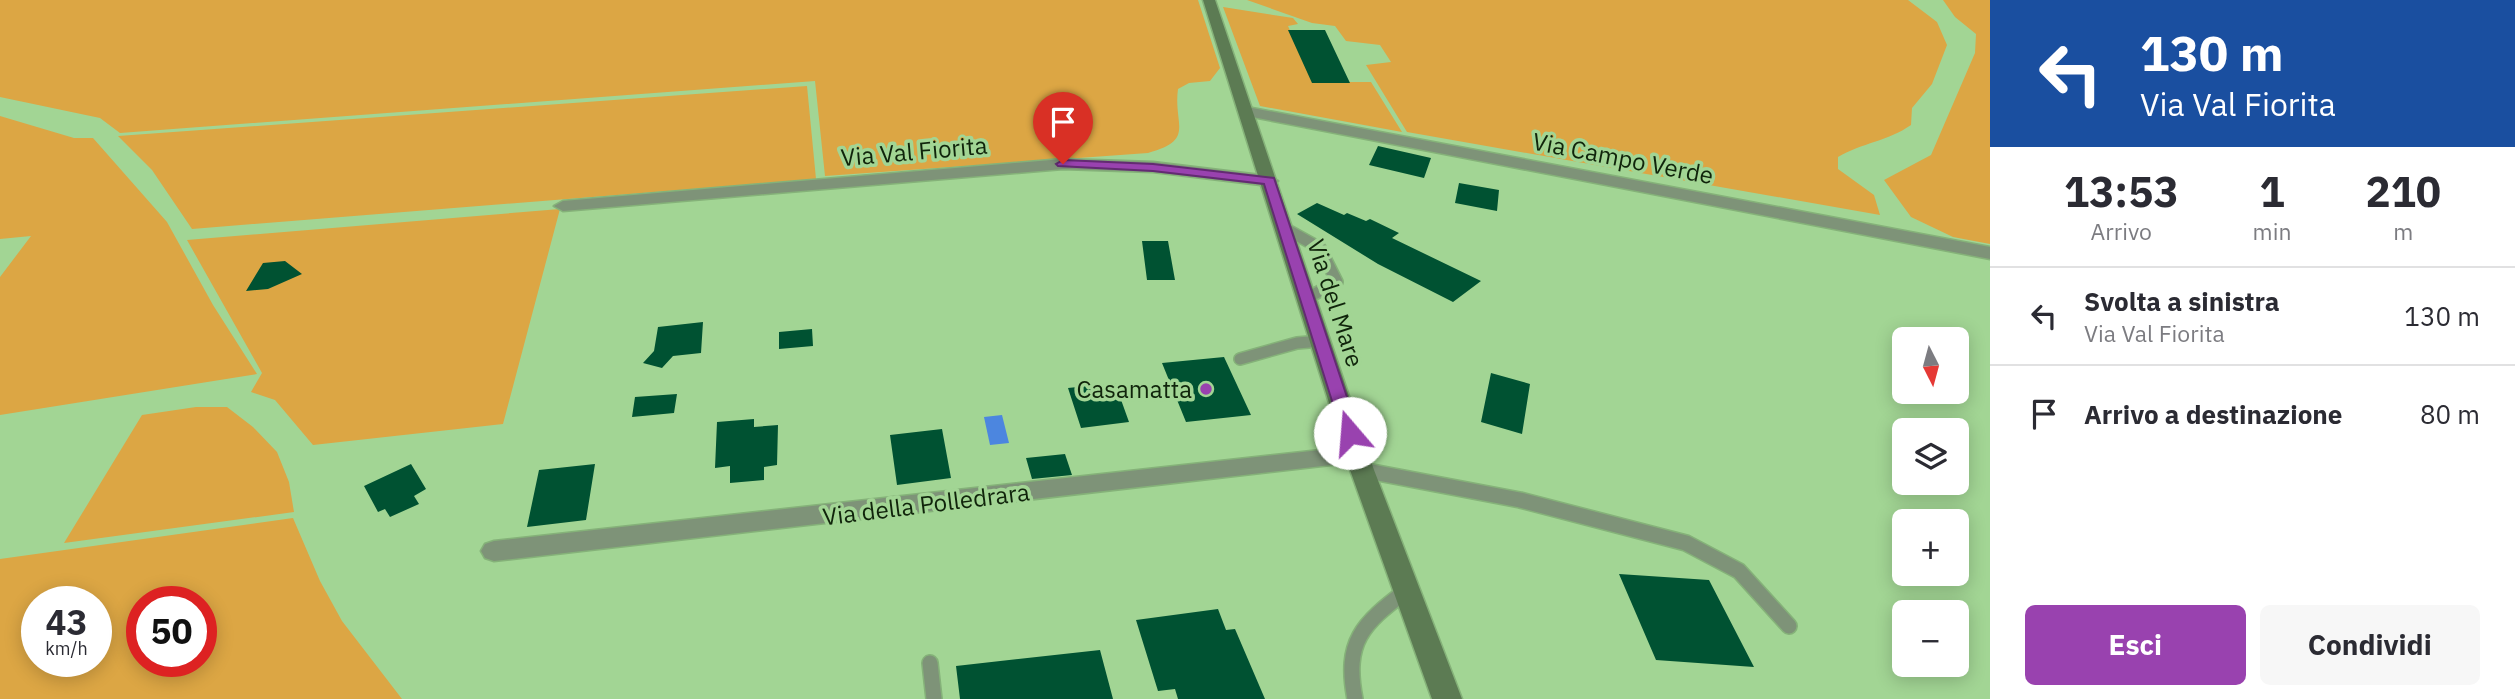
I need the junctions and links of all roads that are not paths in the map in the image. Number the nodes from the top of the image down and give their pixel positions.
1 (1209, 0) edge
2 (1247, 112) junction
3 (1269, 181) junction
4 (563, 206) dead end
5 (1284, 228) junction
6 (1990, 253) edge
7 (1307, 299) junction
8 (1321, 341) junction
9 (1240, 359) dead end
10 (1360, 462) junction
11 (494, 551) dead end
12 (1406, 591) junction
13 (1789, 626) dead end
14 (930, 663) dead end
15 (934, 699) edge
16 (1355, 699) edge
17 (1447, 699) edge

1 - 2 main road, Via del Mare
2 - 3 main road, Via del Mare
2 - 6 street, Via Campo Verde
3 - 4 street, Via Val Fiorita
3 - 5 main road, Via del Mare
5 - 7 main road, Via del Mare
5 - 7 lane
7 - 8 main road, Via del Mare
8 - 9 lane
8 - 10 main road, Via del Mare
10 - 11 street, Via della Polledrara
10 - 12 main road, Via del Mare
10 - 13 lane
12 - 16 lane
12 - 17 main road, Via del Mare
14 - 15 lane

